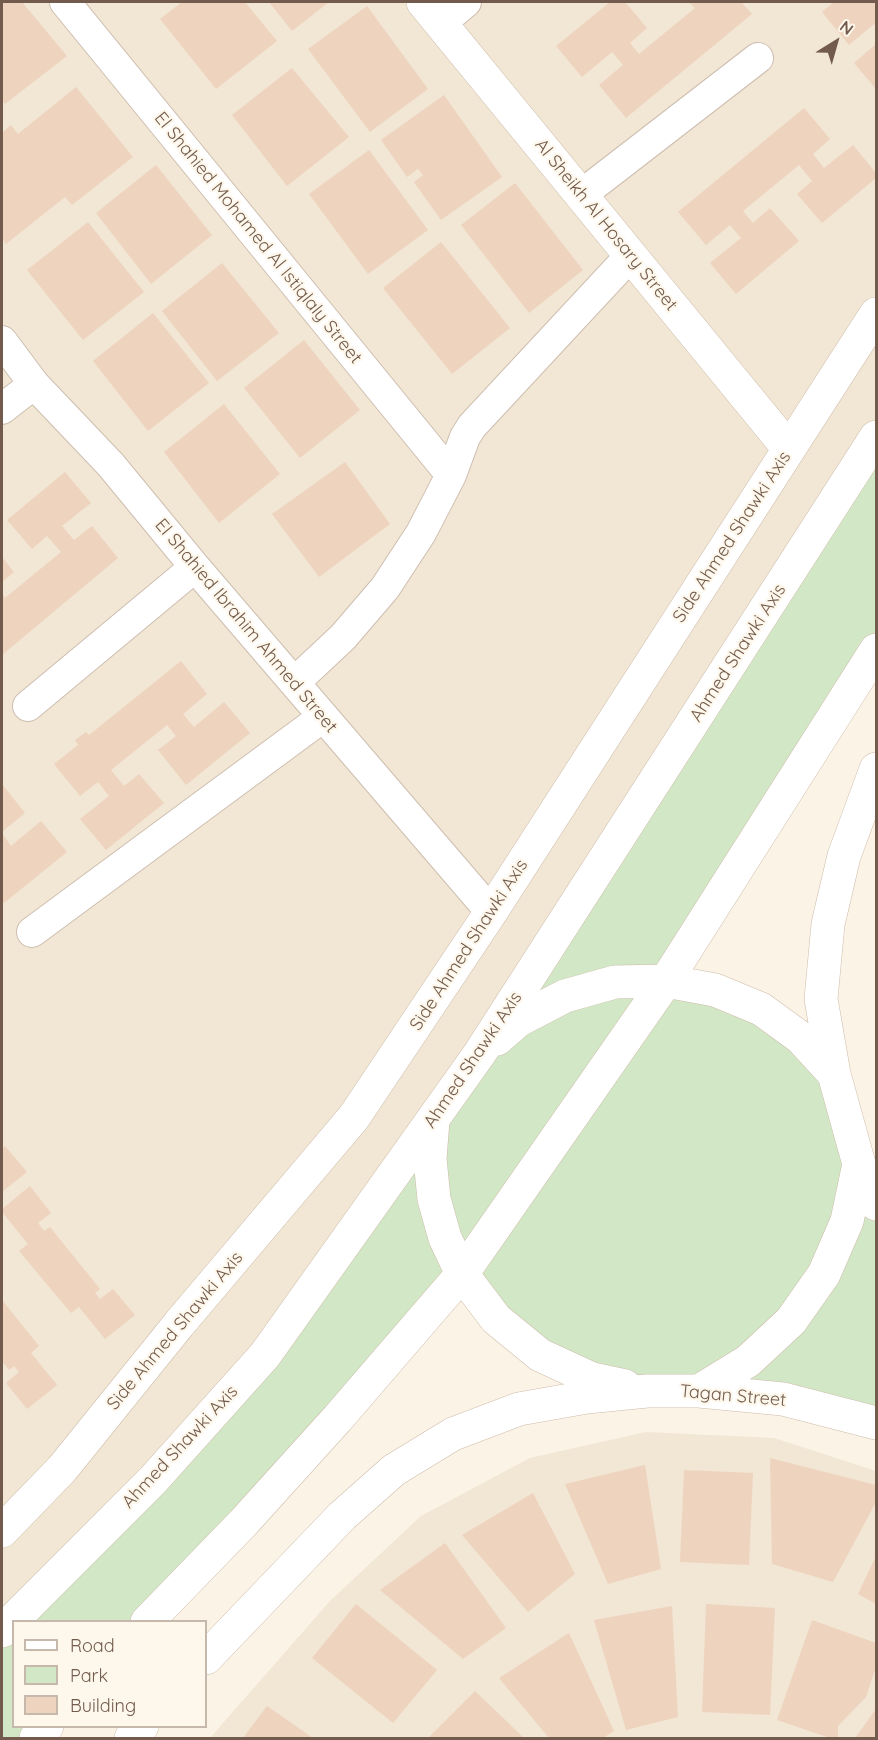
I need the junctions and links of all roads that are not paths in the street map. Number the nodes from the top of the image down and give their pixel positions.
1 (65, 2) edge
2 (466, 2) edge
3 (432, 12) edge
4 (758, 58) dead end
5 (581, 195) junction
6 (631, 255) junction
7 (876, 314) edge
8 (2, 341) edge
9 (33, 384) junction
10 (2, 409) edge
11 (876, 437) edge
12 (789, 448) junction
13 (451, 475) junction
14 (195, 567) junction
15 (876, 650) edge
16 (295, 682) junction
17 (28, 706) dead end
18 (323, 717) junction
19 (876, 769) edge
20 (491, 912) junction
21 (32, 932) dead end
22 (666, 981) junction
23 (480, 1053) junction
24 (834, 1074) junction
25 (433, 1120) junction
26 (859, 1164) junction
27 (876, 1204) edge
28 (462, 1274) junction
29 (647, 1391) junction
30 (699, 1391) junction
31 (876, 1423) edge
32 (2, 1531) edge
33 (12, 1620) edge
34 (149, 1620) edge
35 (207, 1657) edge

1 - 13 street, El Shahied Mohamed Al Istiqlaly Street
2 - 3 street
3 - 5 street, Al Sheikh Al Hosary Street
4 - 5 street
5 - 6 street, Al Sheikh Al Hosary Street
6 - 12 street, Al Sheikh Al Hosary Street
6 - 13 street
7 - 12 street, Side Ahmed Shawki Axis
8 - 9 street, El Shahied Ibrahim Ahmed Street
9 - 10 street
9 - 14 street, El Shahied Ibrahim Ahmed Street
11 - 23 street, Ahmed Shawki Axis
12 - 20 street, Side Ahmed Shawki Axis
13 - 16 street
14 - 16 street, El Shahied Ibrahim Ahmed Street
14 - 17 street
15 - 22 street
16 - 18 street, El Shahied Ibrahim Ahmed Street
18 - 20 street, El Shahied Ibrahim Ahmed Street
18 - 21 street
19 - 24 street
20 - 32 street, Side Ahmed Shawki Axis
22 - 23 street
22 - 24 street
22 - 28 street
23 - 25 street, Ahmed Shawki Axis
24 - 26 street
25 - 28 street
25 - 33 street, Ahmed Shawki Axis
26 - 27 street
26 - 30 street
28 - 29 street
28 - 34 street
29 - 30 street, Tagan Street
29 - 35 street, Tagan Street
30 - 31 street, Tagan Street

